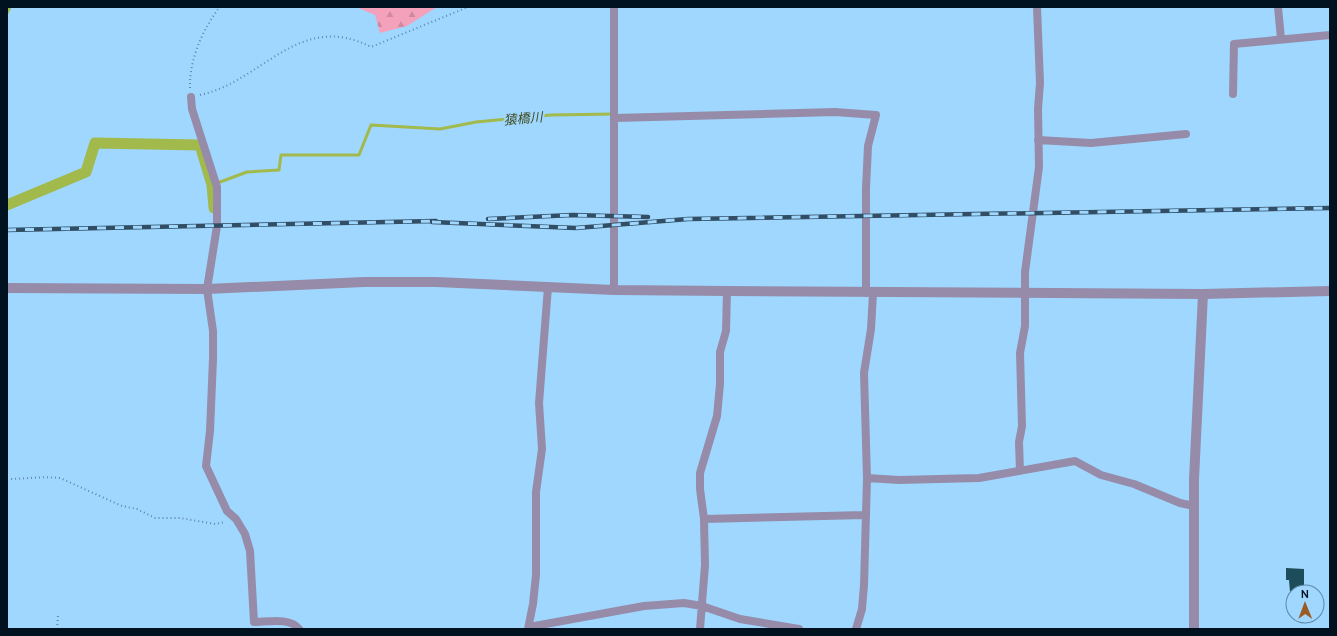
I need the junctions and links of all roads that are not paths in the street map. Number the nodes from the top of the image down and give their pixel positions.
1 (614, 7) edge
2 (1037, 7) edge
3 (1278, 7) edge
4 (1330, 35) edge
5 (1281, 39) junction
6 (1233, 94) dead end
7 (191, 97) road end
8 (615, 116) junction
9 (1186, 134) dead end
10 (1038, 140) junction
11 (548, 287) junction
12 (7, 288) edge
13 (206, 289) junction
14 (614, 290) junction
15 (1330, 291) edge
16 (727, 292) junction
17 (870, 293) junction
18 (1026, 293) junction
19 (1203, 294) junction
20 (1020, 471) junction
21 (867, 478) junction
22 (1194, 506) junction
23 (865, 515) junction
24 (704, 519) junction
25 (702, 606) junction
26 (528, 628) edge
27 (299, 629) edge
28 (700, 629) edge
29 (799, 629) edge
30 (856, 629) edge
31 (1194, 629) edge

1 - 8 street
2 - 10 street
3 - 5 street
4 - 5 street
5 - 6 street
7 - 13 street
8 - 14 street
8 - 17 street
9 - 10 street
10 - 18 street
11 - 13 street
11 - 14 street
11 - 26 street
12 - 13 street
13 - 27 street
14 - 16 street
15 - 19 street
16 - 17 street
16 - 24 street
17 - 18 street
17 - 21 street
18 - 19 street
18 - 20 street
19 - 22 street
20 - 21 street
20 - 22 street
21 - 23 street
22 - 31 street
23 - 24 street
23 - 30 street
24 - 25 street
25 - 26 street
25 - 28 street
25 - 29 street

